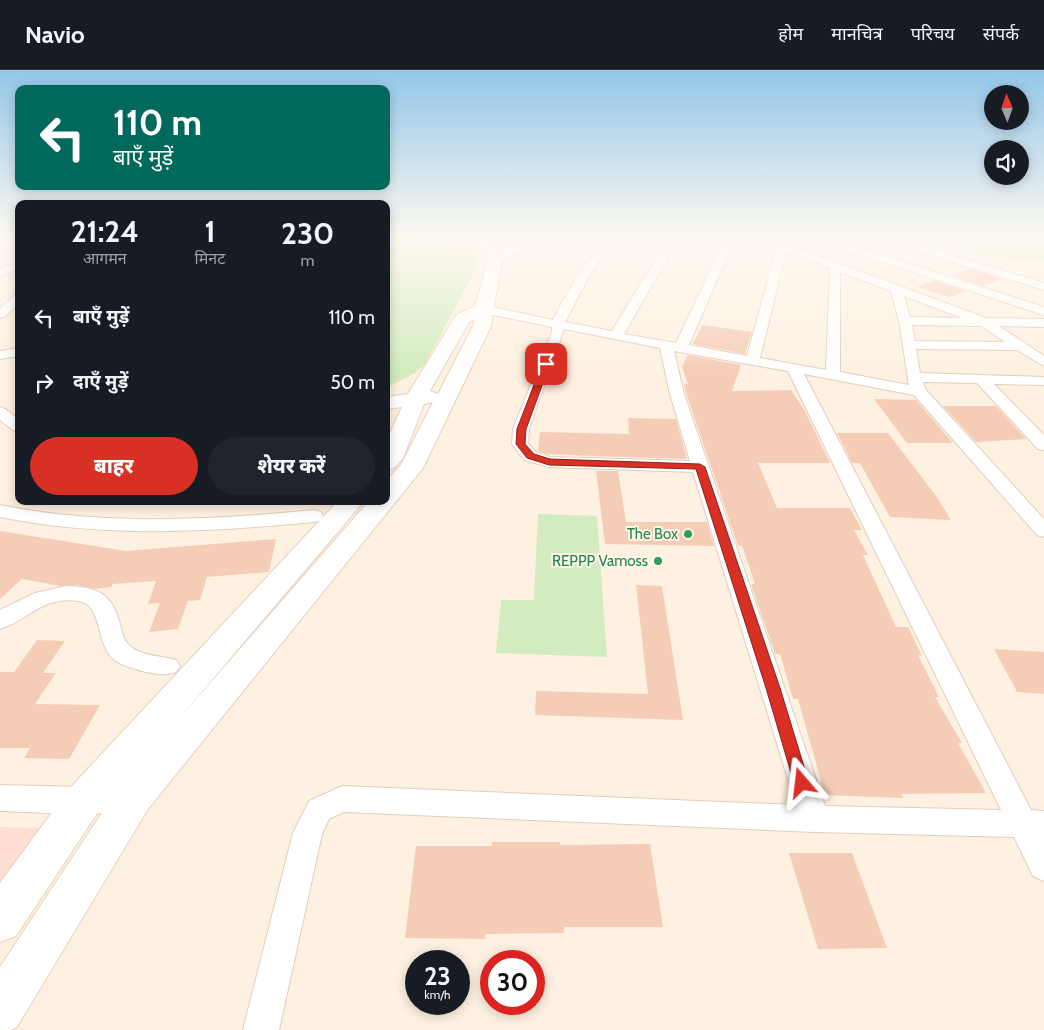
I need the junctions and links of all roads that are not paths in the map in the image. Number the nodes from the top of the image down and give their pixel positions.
1 (489, 283) edge
2 (581, 283) edge
3 (647, 283) edge
4 (708, 283) edge
5 (771, 283) edge
6 (835, 283) edge
7 (882, 283) edge
8 (957, 283) edge
9 (1031, 283) edge
10 (1044, 287) edge
11 (896, 288) junction
12 (15, 301) edge
13 (482, 308) junction
14 (1044, 311) edge
15 (0, 314) edge
16 (905, 321) junction
17 (984, 322) junction
18 (558, 323) junction
19 (1044, 323) edge
20 (616, 336) junction
21 (909, 345) junction
22 (674, 346) junction
23 (1021, 346) junction
24 (1044, 346) edge
25 (15, 353) edge
26 (0, 355) edge
27 (753, 359) junction
28 (1044, 362) edge
29 (793, 367) junction
30 (833, 374) junction
31 (981, 379) junction
32 (1044, 382) edge
33 (917, 384) junction
34 (447, 397) junction
35 (416, 398) junction
36 (390, 402) edge
37 (0, 412) edge
38 (15, 424) edge
39 (1044, 445) edge
40 (390, 459) edge
41 (700, 467) junction
42 (390, 492) edge
43 (32, 505) edge
44 (348, 505) edge
45 (380, 505) edge
46 (0, 510) edge
47 (20, 514) junction
48 (314, 516) dead end
49 (1044, 531) edge
50 (0, 621) edge
51 (168, 666) dead end
52 (134, 797) junction
53 (0, 798) edge
54 (84, 800) junction
55 (814, 819) junction
56 (1033, 824) edge
57 (1044, 866) edge
58 (0, 920) edge
59 (0, 1010) edge
60 (261, 1030) edge

1 - 13 street
2 - 18 street
3 - 20 street
4 - 22 street
5 - 27 street
6 - 30 street
7 - 11 street
8 - 14 street
9 - 10 street
11 - 16 street
11 - 17 street
12 - 15 street
13 - 18 street
13 - 34 street
13 - 35 street
16 - 17 street
16 - 21 street
17 - 19 street
17 - 23 street
18 - 20 street
18 - 41 street
20 - 22 street
21 - 23 street
21 - 33 street
22 - 27 street
22 - 41 street
23 - 24 street
23 - 28 street
25 - 26 street
27 - 29 street
29 - 30 street
29 - 56 street
30 - 33 street
31 - 32 street
31 - 33 street
31 - 39 street
33 - 49 street
34 - 35 street
34 - 42 street
35 - 36 street
35 - 40 street
37 - 38 street
41 - 55 street
43 - 47 street
44 - 54 street
45 - 52 street
46 - 47 street
47 - 48 street
50 - 51 street
52 - 54 street
52 - 59 street
53 - 54 street
54 - 58 street
55 - 56 street
55 - 60 street
56 - 57 street

